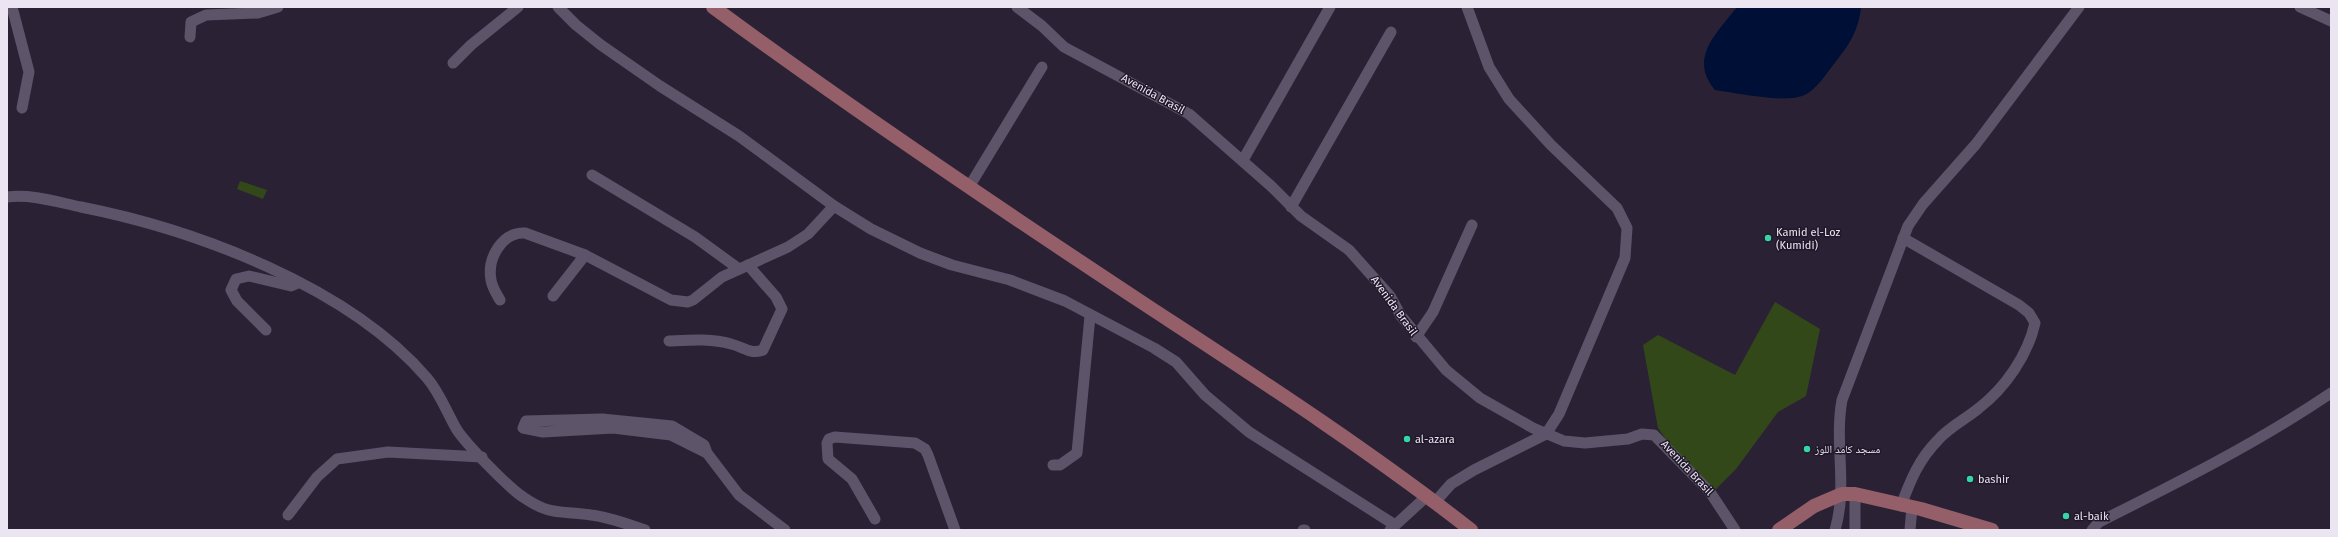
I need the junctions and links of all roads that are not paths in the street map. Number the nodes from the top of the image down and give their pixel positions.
1 (12, 7) edge
2 (278, 7) edge
3 (518, 7) edge
4 (558, 7) edge
5 (713, 7) edge
6 (1017, 7) edge
7 (1330, 7) edge
8 (1467, 7) edge
9 (2079, 7) edge
10 (2300, 7) edge
11 (2331, 22) edge
12 (1391, 32) dead end
13 (190, 37) dead end
14 (453, 63) dead end
15 (1042, 67) dead end
16 (22, 108) dead end
17 (1243, 160) junction
18 (592, 175) dead end
19 (969, 187) junction
20 (7, 197) edge
21 (834, 206) junction
22 (1291, 207) junction
23 (1472, 225) dead end
24 (1903, 238) junction
25 (585, 255) junction
26 (744, 267) junction
27 (299, 283) junction
28 (553, 296) dead end
29 (500, 300) dead end
30 (1090, 316) junction
31 (266, 330) dead end
32 (1416, 336) junction
33 (669, 341) dead end
34 (2331, 393) edge
35 (1546, 434) junction
36 (707, 453) junction
37 (482, 457) junction
38 (1053, 465) dead end
39 (1848, 494) junction
40 (1431, 499) junction
41 (1906, 506) junction
42 (288, 515) dead end
43 (875, 519) dead end
44 (1392, 528) edge
45 (1979, 528) edge
46 (645, 530) edge
47 (785, 530) edge
48 (955, 530) edge
49 (1471, 530) edge
50 (1735, 530) edge
51 (1779, 530) edge
52 (1835, 530) edge
53 (1855, 530) edge
54 (1910, 530) edge
55 (1992, 530) edge
56 (2092, 530) edge

1 - 16 street
2 - 13 street
3 - 14 street
4 - 21 street
5 - 19 main road
6 - 17 street, Avenida Brasil
7 - 17 street
8 - 35 street
9 - 24 street
10 - 11 street
12 - 22 street
15 - 19 street
17 - 22 street, Avenida Brasil
18 - 26 street
19 - 40 main road
20 - 27 street
21 - 26 street
21 - 30 street
22 - 32 street, Avenida Brasil
23 - 32 street
24 - 39 street
24 - 41 street
25 - 26 street
25 - 28 street
25 - 29 street
26 - 33 street
27 - 31 street
27 - 37 street
30 - 38 street
30 - 44 street
32 - 35 street, Avenida Brasil
34 - 56 street
35 - 40 street
35 - 50 street, Avenida Brasil
36 - 36 street
36 - 47 street
37 - 42 street
37 - 46 street
39 - 41 main road
39 - 51 main road
39 - 52 street
39 - 53 street
40 - 44 street
40 - 49 main road
41 - 45 main road
41 - 54 street
43 - 48 street
45 - 55 main road

